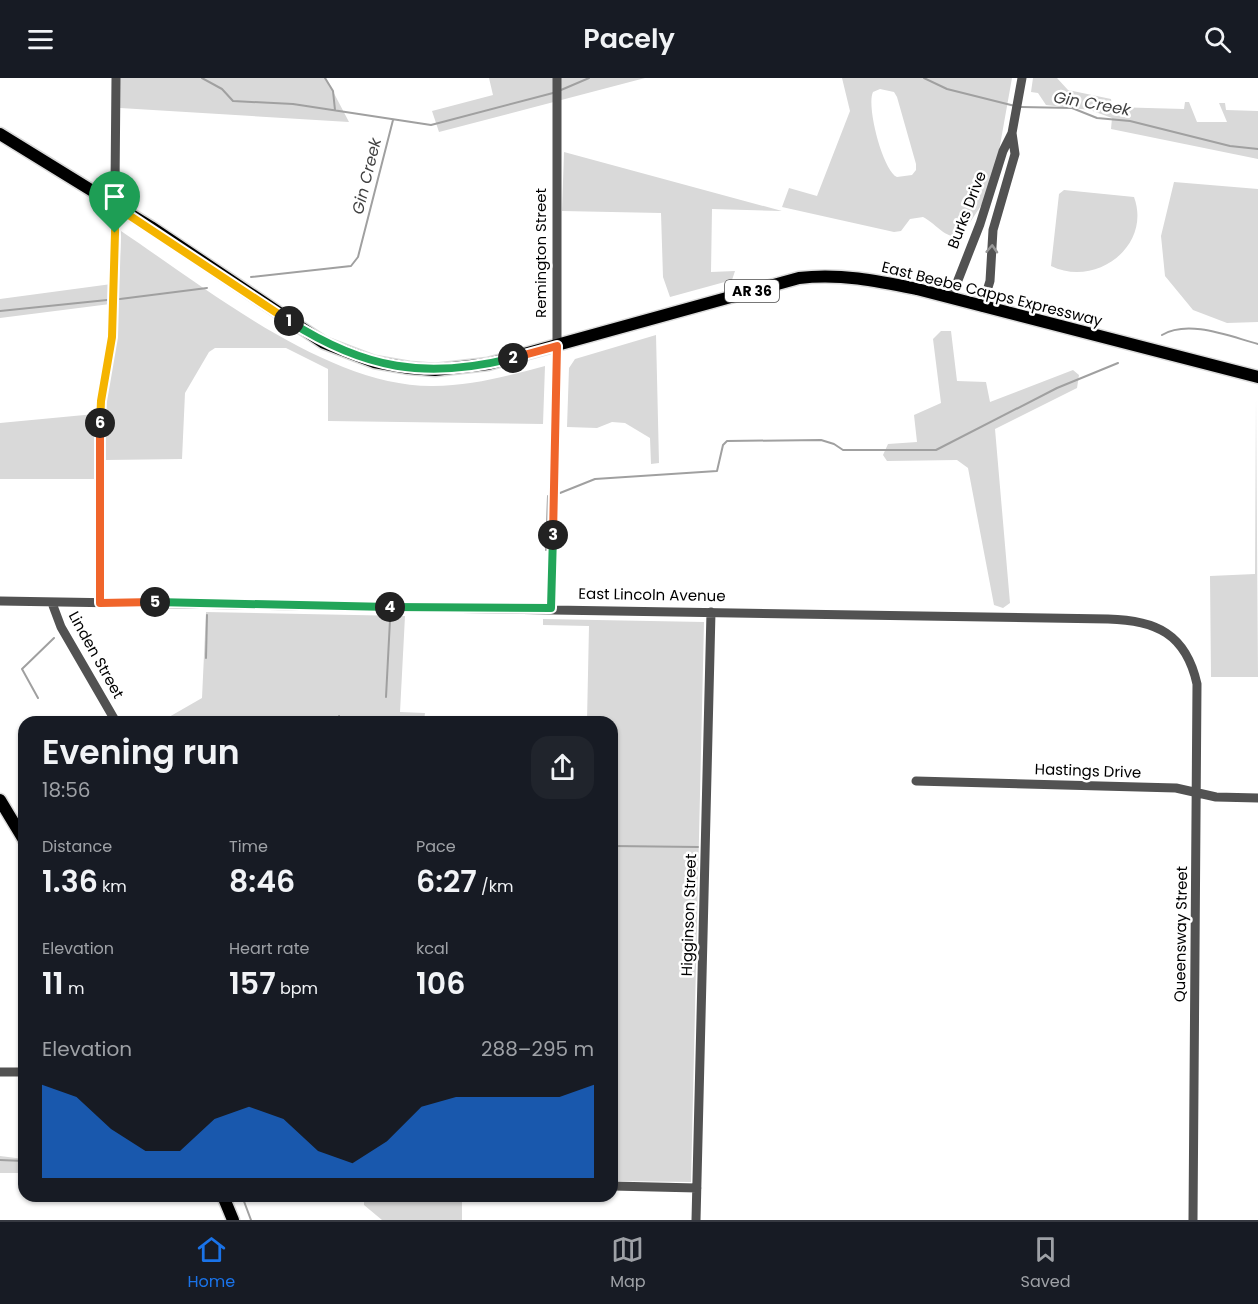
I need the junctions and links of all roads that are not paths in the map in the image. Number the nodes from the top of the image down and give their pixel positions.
1 (116, 78) edge
2 (557, 78) edge
3 (1021, 81) edge
4 (1012, 133) junction
5 (0, 134) edge
6 (115, 206) junction
7 (951, 298) junction
8 (982, 307) junction
9 (557, 346) junction
10 (1258, 377) edge
11 (0, 601) edge
12 (52, 603) junction
13 (100, 603) junction
14 (551, 608) junction
15 (711, 612) junction
16 (1185, 650) joint
17 (113, 716) edge
18 (916, 781) dead end
19 (1198, 793) junction
20 (1258, 798) edge
21 (0, 800) edge
22 (18, 830) edge
23 (0, 1072) edge
24 (18, 1072) edge
25 (618, 1186) edge
26 (697, 1188) junction
27 (226, 1202) edge
28 (233, 1220) edge
29 (696, 1220) edge
30 (1193, 1220) edge

1 - 6 street
2 - 9 street, Remington Street
3 - 4 street, Burks Drive
4 - 7 street, Burks Drive
8 -> 4 street, Burks Drive
5 - 6 main road, East Beebe Capps Expressway / AR 36
6 - 9 main road, East Beebe Capps Expressway / AR 36
6 - 13 street
7 - 8 main road, East Beebe Capps Expressway / AR 36
7 - 9 main road, East Beebe Capps Expressway / AR 36
8 - 10 main road, East Beebe Capps Expressway / AR 36
9 - 14 street, Remington Street
11 - 12 street, East Lincoln Avenue
12 - 13 street, East Lincoln Avenue
12 - 17 street, Linden Street
13 - 14 street, East Lincoln Avenue
14 - 15 street, East Lincoln Avenue
15 - 16 street, East Lincoln Avenue
15 - 26 street, Higginson Street
16 - 19 street, Queensway Street
18 - 19 street, Hastings Drive
19 - 20 street, Hastings Drive
19 - 30 street, Queensway Street
21 - 22 main road
23 - 24 street
25 - 26 street
26 - 29 street, Higginson Street
27 - 28 main road

